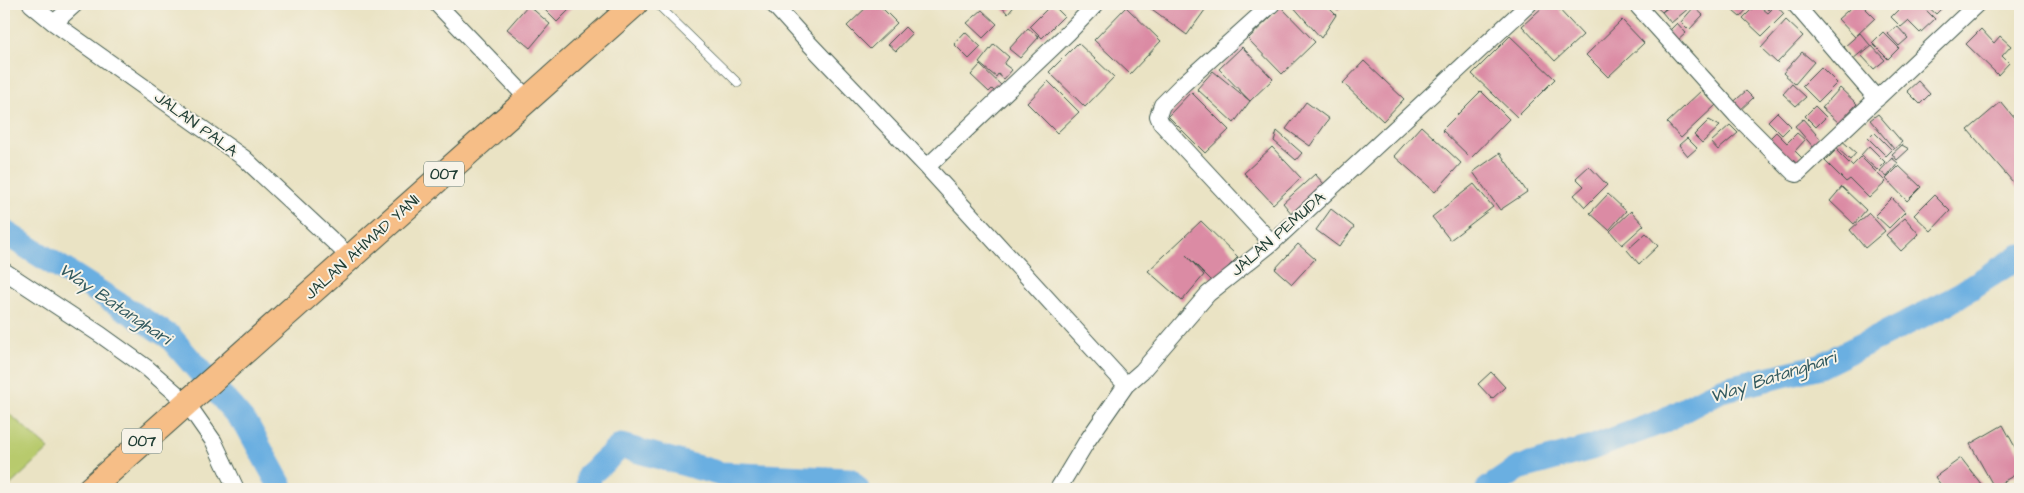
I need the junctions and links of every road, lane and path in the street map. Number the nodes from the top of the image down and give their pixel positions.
1 (31, 4) edge
2 (74, 4) edge
3 (437, 4) edge
4 (635, 4) edge
5 (657, 4) edge
6 (774, 4) edge
7 (1096, 4) edge
8 (1272, 4) edge
9 (1528, 4) edge
10 (1636, 4) edge
11 (1795, 4) edge
12 (1976, 4) edge
13 (54, 23) junction
14 (738, 83) dead end
15 (528, 99) junction
16 (1877, 99) junction
17 (927, 167) junction
18 (1272, 243) junction
19 (350, 257) junction
20 (4, 272) edge
21 (1126, 385) junction
22 (191, 398) junction
23 (90, 489) edge
24 (236, 489) edge
25 (1058, 489) edge

1 - 13 street, JALAN PALA
2 - 13 street
3 - 15 street
4 - 15 main road, JALAN AHMAD YANI / 007
5 - 14 lane
6 - 17 street
7 - 17 street
8 - 18 street
9 - 18 street, JALAN PEMUDA
10 - 16 street
11 - 16 street
12 - 16 street
13 - 19 street, JALAN PALA
15 - 19 main road, JALAN AHMAD YANI / 007
17 - 21 street
18 - 21 street, JALAN PEMUDA
19 - 22 main road, JALAN AHMAD YANI / 007
20 - 22 street
21 - 25 street, JALAN PEMUDA
22 - 23 main road, JALAN AHMAD YANI / 007
22 - 24 street

